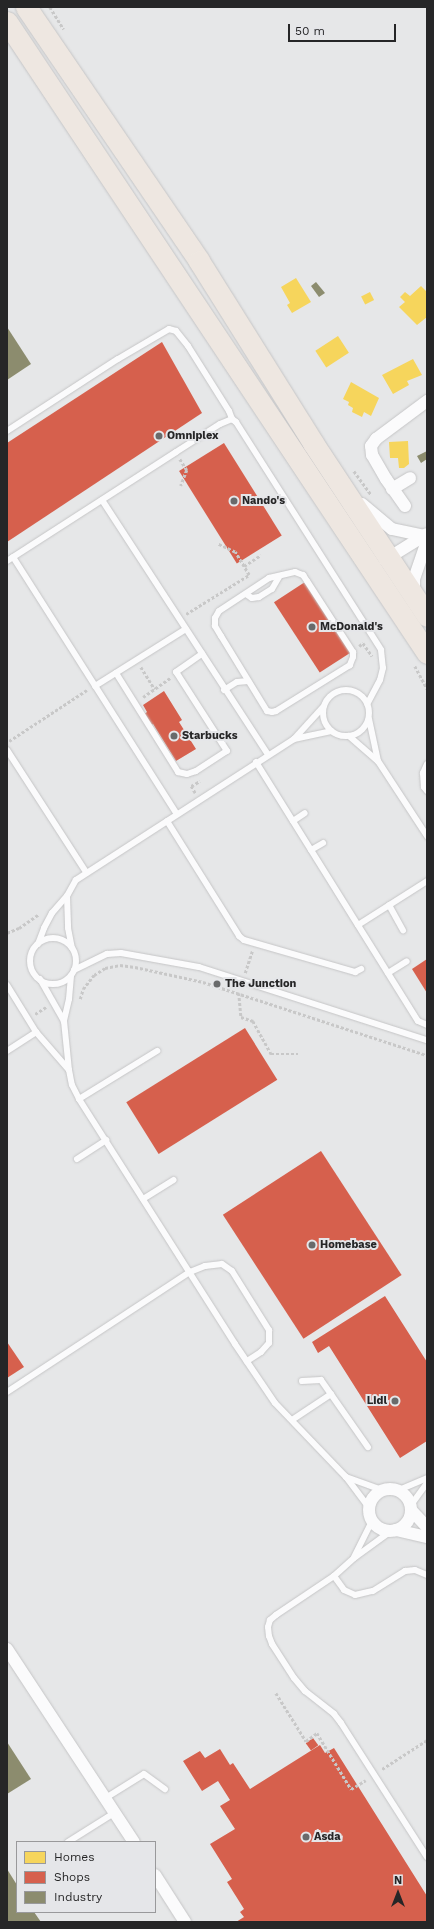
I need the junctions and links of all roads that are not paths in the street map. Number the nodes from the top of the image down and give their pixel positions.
1 (26, 7) edge
2 (7, 22) edge
3 (427, 401) edge
4 (232, 419) junction
5 (7, 431) edge
6 (410, 478) dead end
7 (342, 485) junction
8 (392, 489) junction
9 (102, 500) junction
10 (405, 506) dead end
11 (426, 537) edge
12 (13, 557) junction
13 (7, 561) edge
14 (380, 563) junction
15 (280, 577) junction
16 (246, 594) junction
17 (414, 596) junction
18 (427, 616) edge
19 (186, 630) junction
20 (427, 653) edge
21 (202, 654) junction
22 (116, 673) junction
23 (243, 673) junction
24 (248, 681) junction
25 (237, 682) junction
26 (95, 686) junction
27 (224, 690) junction
28 (367, 704) junction
29 (323, 707) junction
30 (368, 719) junction
31 (331, 731) junction
32 (349, 736) junction
33 (294, 739) junction
34 (7, 750) edge
35 (268, 755) junction
36 (378, 761) junction
37 (256, 762) junction
38 (427, 764) edge
39 (427, 792) edge
40 (305, 813) dead end
41 (177, 814) junction
42 (293, 821) junction
43 (167, 822) junction
44 (427, 836) edge
45 (323, 843) dead end
46 (311, 850) junction
47 (86, 872) junction
48 (427, 881) edge
49 (67, 896) junction
50 (389, 905) junction
51 (358, 925) junction
52 (403, 930) dead end
53 (38, 944) junction
54 (72, 948) junction
55 (407, 961) dead end
56 (361, 969) dead end
57 (72, 973) junction
58 (388, 973) junction
59 (40, 979) junction
60 (7, 985) edge
61 (64, 1021) junction
62 (427, 1025) edge
63 (36, 1032) junction
64 (427, 1040) edge
65 (7, 1051) edge
66 (157, 1051) dead end
67 (69, 1070) junction
68 (79, 1099) junction
69 (106, 1140) junction
70 (78, 1159) dead end
71 (172, 1180) dead end
72 (143, 1199) junction
73 (190, 1272) junction
74 (247, 1361) junction
75 (302, 1381) dead end
76 (7, 1392) edge
77 (331, 1394) junction
78 (292, 1420) junction
79 (368, 1447) dead end
80 (346, 1477) junction
81 (427, 1478) edge
82 (427, 1483) edge
83 (381, 1490) junction
84 (399, 1490) junction
85 (369, 1507) junction
86 (411, 1508) junction
87 (372, 1520) junction
88 (427, 1527) edge
89 (393, 1531) junction
90 (427, 1537) edge
91 (354, 1558) junction
92 (427, 1575) edge
93 (334, 1576) junction
94 (7, 1649) edge
95 (165, 1788) dead end
96 (104, 1799) junction
97 (114, 1813) junction
98 (70, 1841) edge
99 (133, 1841) edge
100 (427, 1857) edge
101 (156, 1877) edge
102 (185, 1922) edge

1 - 7 highway
2 - 14 highway
3 - 8 street
4 - 5 lane
4 - 9 lane
4 - 28 lane
6 - 8 street
7 - 11 street
7 - 14 highway
8 - 10 street
9 - 12 lane
9 - 19 lane
11 - 14 street
11 - 17 street
12 - 13 lane
12 - 26 lane
14 - 17 highway
14 - 20 highway
15 - 16 lane
15 - 16 lane
15 - 24 lane
16 - 23 lane
17 - 18 highway
19 - 21 lane
19 - 22 lane
21 - 22 lane
21 - 27 lane
22 - 26 lane
23 - 24 lane
23 - 25 lane
24 - 25 lane
25 - 27 lane
26 - 41 lane
27 - 35 lane
28 - 29 lane
28 - 30 lane
29 - 31 lane
29 - 33 lane
30 - 32 lane
30 - 36 lane
31 - 32 lane
31 - 33 lane
32 - 36 lane
33 - 35 lane
34 - 47 lane
35 - 37 lane
36 - 44 lane
37 - 41 lane
37 - 42 lane
38 - 39 lane
40 - 42 lane
41 - 43 lane
42 - 46 lane
43 - 47 lane
43 - 56 lane
45 - 46 lane
46 - 51 lane
47 - 49 lane
48 - 50 lane
49 - 53 lane
49 - 54 lane
50 - 51 lane
50 - 52 lane
51 - 58 lane
53 - 54 lane
53 - 59 lane
54 - 57 lane
55 - 58 lane
57 - 59 lane
57 - 61 lane
57 - 64 lane
58 - 62 lane
59 - 61 lane
60 - 63 lane
61 - 67 lane
63 - 65 lane
63 - 67 lane
66 - 68 lane
67 - 68 lane
68 - 69 lane
69 - 70 lane
69 - 72 lane
71 - 72 lane
72 - 73 lane
73 - 74 lane
73 - 74 lane
73 - 76 lane
74 - 78 lane
75 - 77 lane
77 - 78 lane
77 - 79 lane
78 - 80 lane
80 - 83 lane
80 - 85 lane
81 - 84 lane
82 - 86 lane
83 - 84 street
83 - 85 street
84 - 86 street
85 - 87 street
86 - 88 street
86 - 89 street
87 - 89 street
87 - 91 lane
89 - 90 street
89 - 91 lane
91 - 93 lane
92 - 93 lane
93 - 100 lane
94 - 96 street
95 - 96 lane
96 - 97 street
97 - 98 lane
97 - 99 street
101 - 102 street

